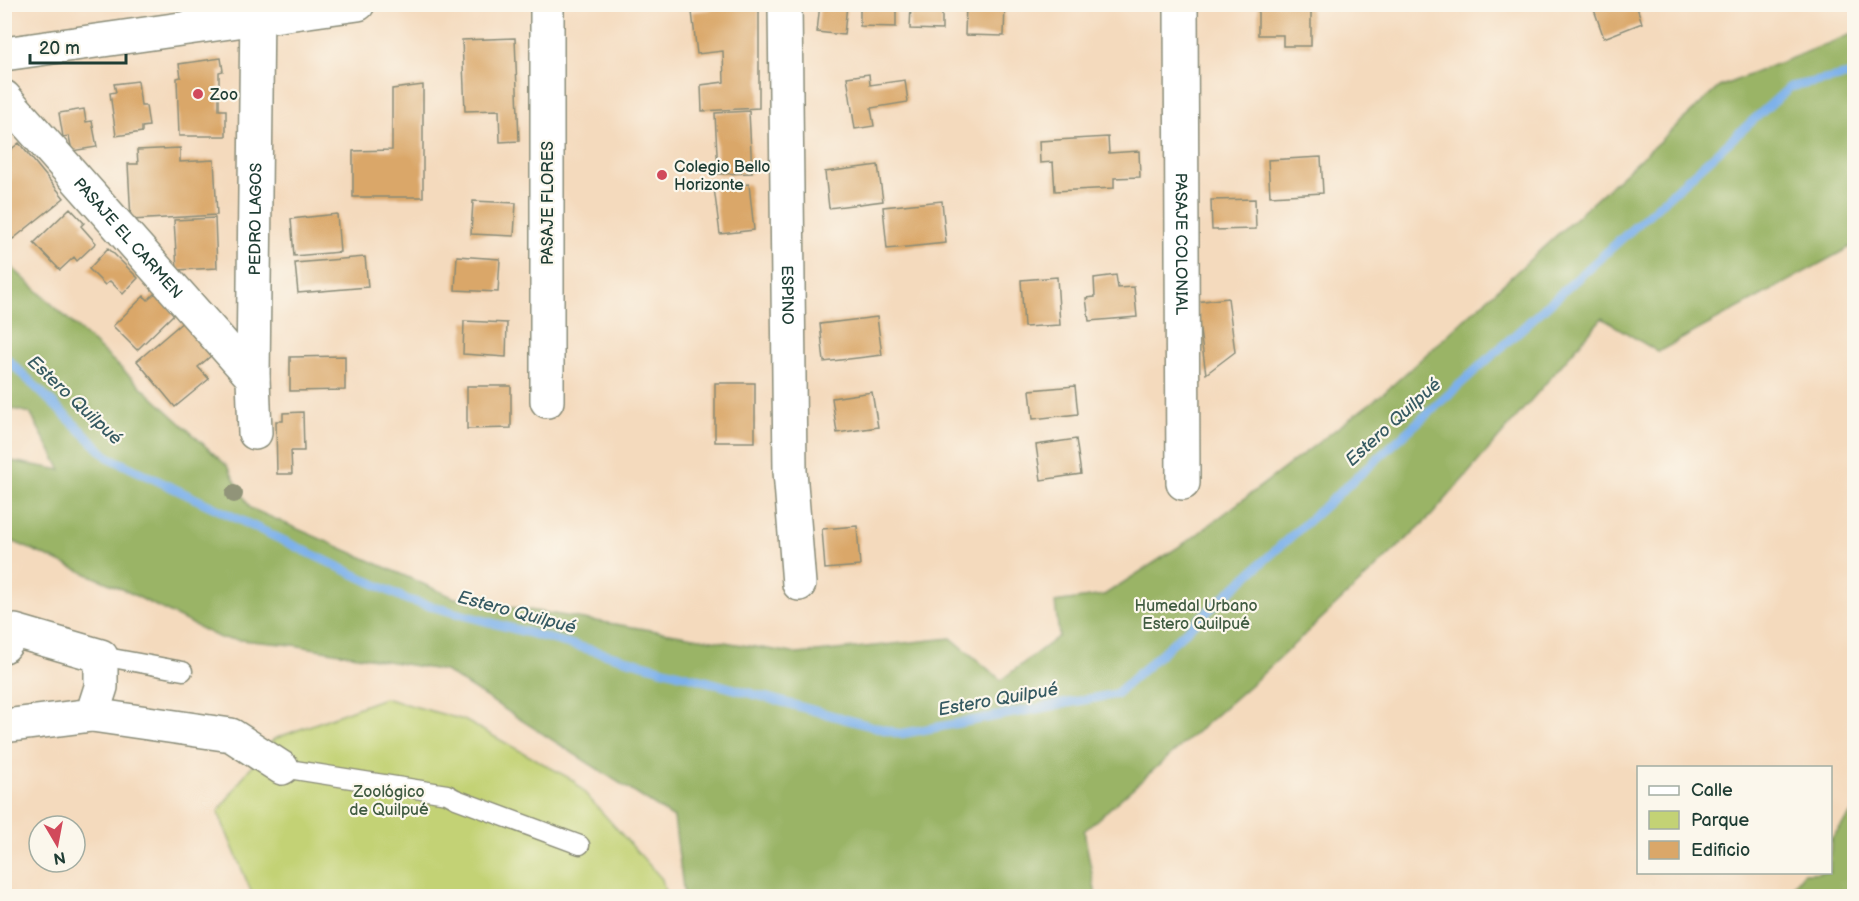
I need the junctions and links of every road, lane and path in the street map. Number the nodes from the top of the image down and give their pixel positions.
1 (358, 4) edge
2 (547, 4) edge
3 (785, 4) edge
4 (1181, 4) edge
5 (257, 12) edge
6 (4, 54) edge
7 (4, 97) edge
8 (253, 378) junction
9 (547, 401) dead end
10 (255, 433) dead end
11 (1183, 483) dead end
12 (800, 584) dead end
13 (4, 646) edge
14 (101, 656) junction
15 (183, 671) dead end
16 (92, 715) junction
17 (4, 726) edge
18 (282, 768) joint
19 (580, 845) dead end

1 - 5 street
2 - 9 street, PASAJE FLORES
3 - 12 street, ESPINO
4 - 11 street, PASAJE COLONIAL
5 - 6 street
5 - 8 street, PEDRO LAGOS
7 - 8 street, PASAJE EL CARMEN
8 - 10 street, PEDRO LAGOS
13 - 14 street
14 - 15 lane
14 - 16 street
16 - 17 street
16 - 18 street
18 - 19 lane

